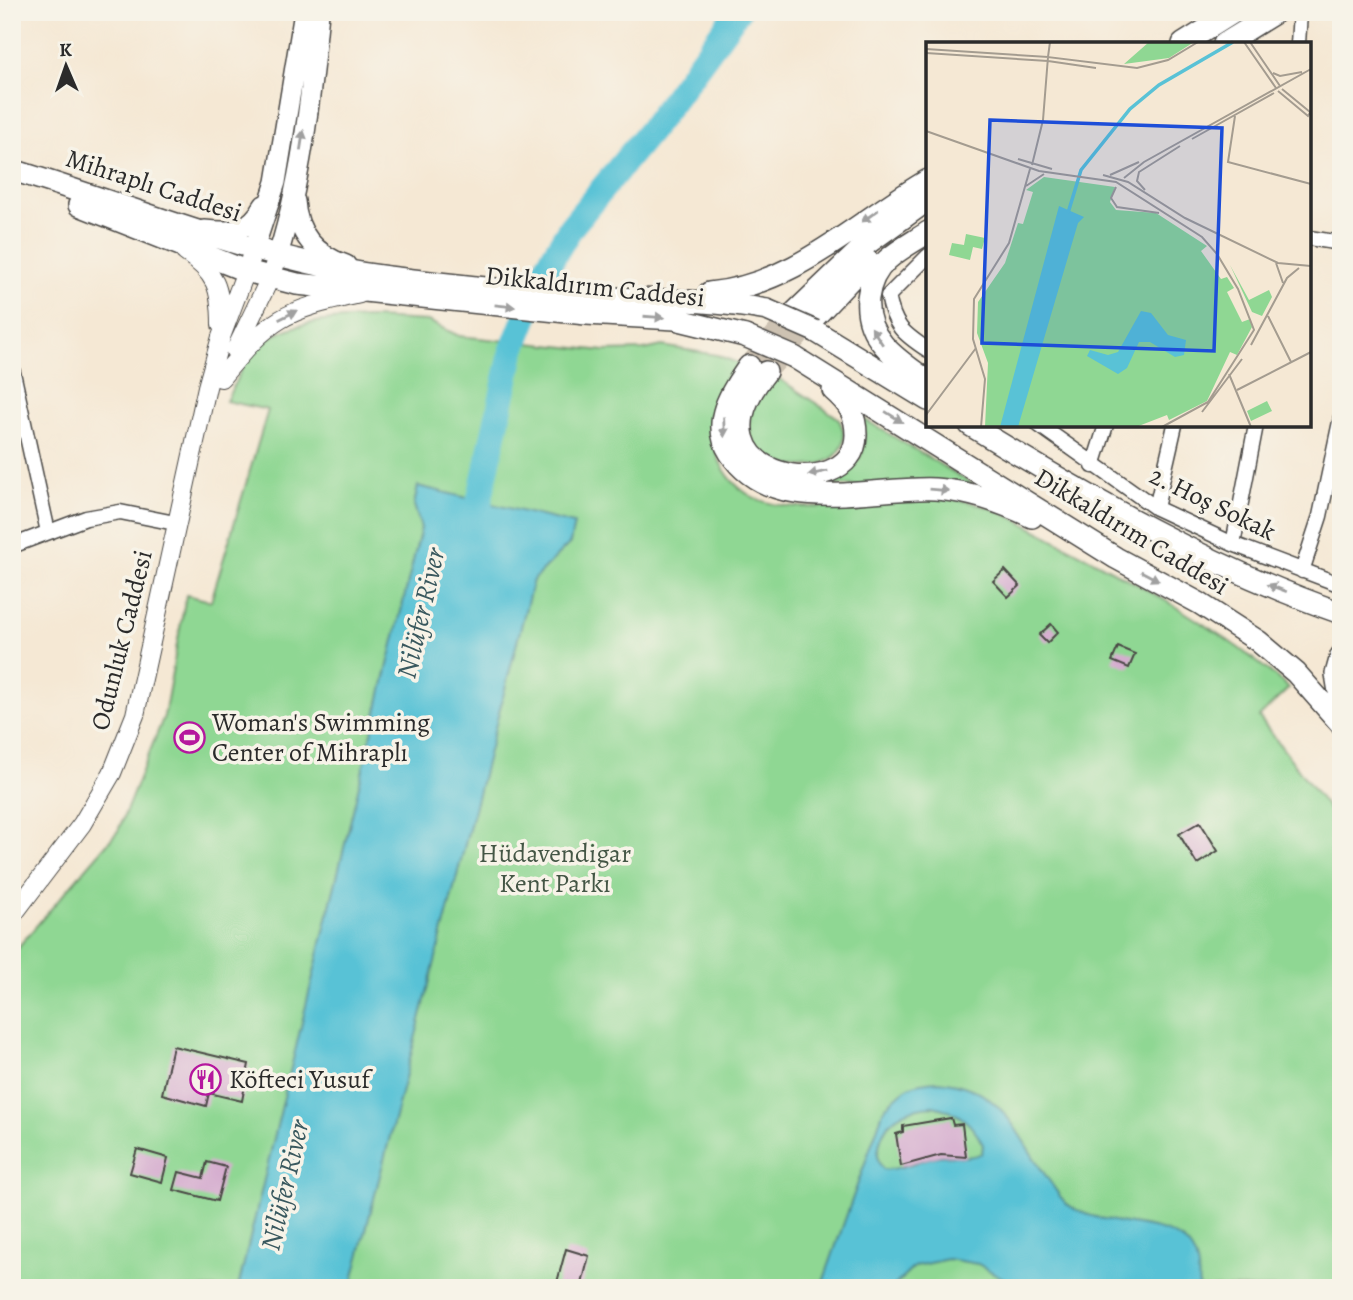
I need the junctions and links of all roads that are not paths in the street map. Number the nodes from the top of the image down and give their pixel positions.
1 (304, 12) edge
2 (319, 12) edge
3 (1234, 12) edge
4 (1276, 12) edge
5 (1300, 12) edge
6 (1186, 42) edge
7 (1227, 42) edge
8 (1297, 42) edge
9 (12, 170) edge
10 (926, 181) edge
11 (12, 183) edge
12 (285, 184) junction
13 (926, 202) edge
14 (926, 215) edge
15 (194, 229) junction
16 (926, 233) edge
17 (1311, 238) edge
18 (171, 242) junction
19 (1341, 243) edge
20 (256, 247) junction
21 (872, 247) junction
22 (278, 254) junction
23 (926, 258) edge
24 (246, 271) junction
25 (388, 277) junction
26 (270, 278) junction
27 (436, 290) junction
28 (368, 293) junction
29 (654, 298) junction
30 (586, 305) junction
31 (807, 321) junction
32 (221, 337) junction
33 (926, 349) edge
34 (794, 357) junction
35 (12, 368) edge
36 (221, 377) junction
37 (926, 379) edge
38 (926, 399) edge
39 (1341, 417) edge
40 (973, 427) edge
41 (996, 427) edge
42 (1042, 427) edge
43 (1105, 427) edge
44 (1175, 427) edge
45 (1256, 427) edge
46 (198, 430) junction
47 (1093, 466) junction
48 (1099, 502) junction
49 (1156, 508) junction
50 (175, 523) junction
51 (48, 532) junction
52 (1233, 544) junction
53 (12, 546) edge
54 (1116, 558) junction
55 (1302, 571) junction
56 (1341, 585) edge
57 (1341, 613) edge
58 (1341, 656) edge
59 (1341, 704) edge
60 (1341, 724) edge
61 (12, 916) edge

1 - 12 main road
12 -> 2 main road
3 - 6 main road
4 - 7 main road
5 - 8 street
9 - 15 main road, Mihraplı Caddesi
10 -> 29 main road
11 - 18 main road, Mihraplı Caddesi
12 - 15 main road
12 - 20 main road
12 - 22 main road
12 - 25 main road
13 - 21 main road
14 - 21 main road
15 - 20 main road, Mihraplı Caddesi
37 -> 16 main road
17 - 19 street
18 - 24 main road, Mihraplı Caddesi
18 - 32 street
20 - 22 main road, Mihraplı Caddesi
20 - 24 main road
21 - 31 main road
22 - 25 main road, Dikkaldırım Caddesi
22 - 26 main road
23 - 33 street
24 - 26 main road, Mihraplı Caddesi
24 - 32 street
25 - 27 main road, Dikkaldırım Caddesi
26 - 28 main road, Dikkaldırım Caddesi
26 - 36 street
27 - 28 main road, Dikkaldırım Caddesi
27 - 30 main road, Dikkaldırım Caddesi
36 -> 28 street
29 - 30 main road, Dikkaldırım Caddesi
29 - 31 main road, Dikkaldırım Caddesi, bridge
30 -> 34 main road, Dikkaldırım Caddesi, bridge
31 - 38 main road, Dikkaldırım Caddesi
32 - 46 street
34 -> 54 main road, Dikkaldırım Caddesi
34 -> 54 main road
35 - 51 street
36 - 46 street
39 - 55 street
40 - 48 main road, Dikkaldırım Caddesi
41 - 48 main road
42 - 47 street, 2. Hoş Sokak
43 - 47 street
44 - 49 street
45 - 52 street
46 - 50 street, Odunluk Caddesi
47 - 49 street, 2. Hoş Sokak
57 -> 48 main road, Dikkaldırım Caddesi
49 - 52 street, 2. Hoş Sokak
50 - 51 street
50 - 61 street, Odunluk Caddesi
51 - 53 street
52 - 55 street, 2. Hoş Sokak
54 -> 60 main road, Dikkaldırım Caddesi
55 - 56 street, 2. Hoş Sokak
58 - 59 main road

